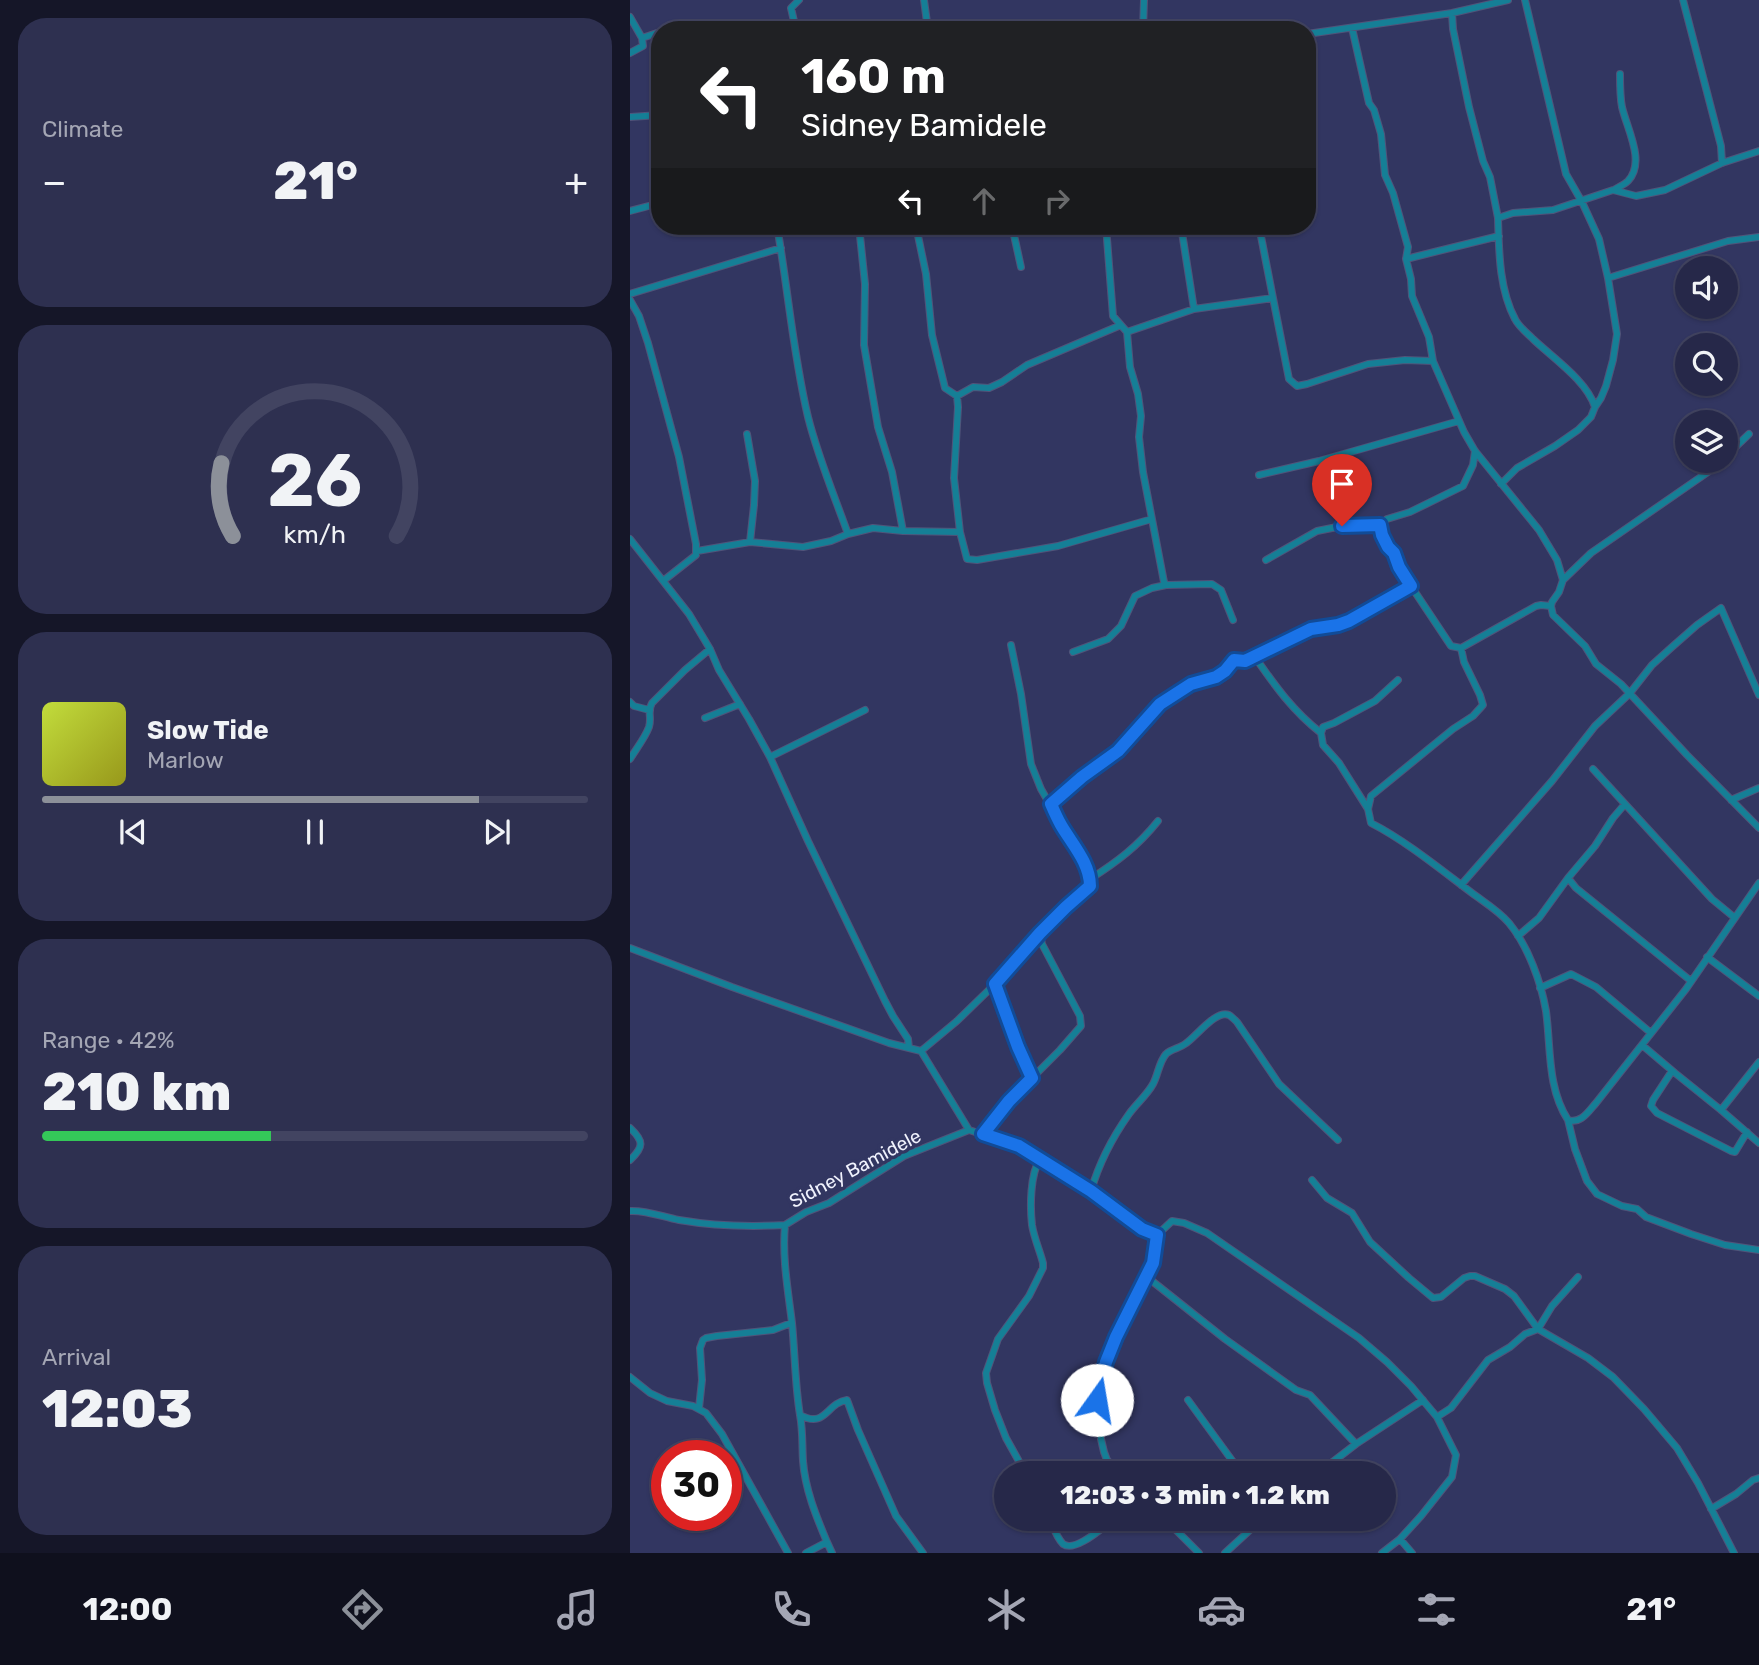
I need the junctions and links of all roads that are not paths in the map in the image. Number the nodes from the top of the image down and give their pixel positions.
1 (799, 0) edge
2 (924, 0) edge
3 (1144, 0) edge
4 (1508, 0) edge
5 (1683, 0) edge
6 (1527, 1) edge
7 (1452, 13) junction
8 (630, 17) edge
9 (794, 21) edge
10 (927, 21) edge
11 (1143, 21) edge
12 (1352, 28) junction
13 (1316, 33) edge
14 (651, 35) edge
15 (642, 38) junction
16 (630, 53) edge
17 (1620, 74) dead end
18 (651, 116) edge
19 (630, 117) edge
20 (1759, 151) edge
21 (1722, 163) junction
22 (1613, 190) junction
23 (1582, 202) junction
24 (651, 205) edge
25 (630, 211) edge
26 (1498, 218) junction
27 (779, 235) edge
28 (860, 235) edge
29 (918, 235) edge
30 (1014, 235) edge
31 (1107, 235) edge
32 (1182, 235) edge
33 (1261, 235) edge
34 (1499, 236) junction
35 (1759, 237) edge
36 (781, 248) junction
37 (1406, 259) junction
38 (1021, 267) dead end
39 (1608, 278) junction
40 (630, 294) edge
41 (1273, 298) junction
42 (630, 300) edge
43 (1194, 309) junction
44 (1121, 326) junction
45 (1127, 332) junction
46 (1433, 361) junction
47 (957, 396) junction
48 (1595, 408) junction
49 (1459, 421) junction
50 (747, 434) dead end
51 (1749, 434) dead end
52 (1738, 445) edge
53 (1475, 451) junction
54 (1484, 462) junction
55 (1473, 465) junction
56 (1707, 473) edge
57 (1259, 475) dead end
58 (1501, 484) junction
59 (1152, 519) junction
60 (1380, 525) junction
61 (903, 531) junction
62 (960, 532) junction
63 (848, 534) junction
64 (630, 539) edge
65 (750, 542) junction
66 (697, 551) junction
67 (1266, 560) dead end
68 (1563, 580) junction
69 (663, 581) junction
70 (1166, 585) junction
71 (1411, 586) junction
72 (1550, 606) junction
73 (1233, 620) dead end
74 (1011, 645) dead end
75 (1461, 648) junction
76 (710, 649) junction
77 (1073, 652) dead end
78 (1255, 657) junction
79 (1398, 680) dead end
80 (1630, 693) junction
81 (1759, 695) edge
82 (630, 702) edge
83 (740, 704) junction
84 (649, 710) junction
85 (865, 710) dead end
86 (705, 718) dead end
87 (1321, 733) junction
88 (770, 757) junction
89 (630, 759) edge
90 (1593, 769) dead end
91 (1759, 788) edge
92 (1731, 800) junction
93 (1051, 804) junction
94 (1625, 804) junction
95 (1368, 809) junction
96 (1158, 821) dead end
97 (1759, 828) edge
98 (1568, 878) junction
99 (1090, 879) junction
100 (1759, 883) edge
101 (1461, 885) junction
102 (1735, 918) junction
103 (1040, 933) junction
104 (1518, 936) junction
105 (1032, 942) junction
106 (1042, 944) junction
107 (630, 948) edge
108 (1707, 957) junction
109 (1691, 981) junction
110 (995, 984) junction
111 (1540, 988) junction
112 (1759, 996) edge
113 (1651, 1033) junction
114 (1642, 1045) junction
115 (909, 1048) junction
116 (921, 1051) junction
117 (1759, 1062) edge
118 (1672, 1071) junction
119 (1032, 1078) junction
120 (1721, 1110) junction
121 (1568, 1121) junction
122 (1576, 1121) junction
123 (630, 1128) edge
124 (969, 1130) junction
125 (1570, 1130) junction
126 (1747, 1132) junction
127 (983, 1134) junction
128 (1338, 1140) dead end
129 (1759, 1143) edge
130 (1040, 1159) junction
131 (630, 1160) edge
132 (1312, 1180) dead end
133 (1091, 1191) junction
134 (630, 1211) edge
135 (785, 1225) junction
136 (1157, 1235) junction
137 (1759, 1250) edge
138 (1147, 1277) junction
139 (1578, 1277) dead end
140 (792, 1323) junction
141 (1538, 1329) junction
142 (630, 1377) edge
143 (1188, 1400) dead end
144 (1423, 1400) junction
145 (699, 1408) junction
146 (800, 1415) junction
147 (1437, 1417) junction
148 (1356, 1444) junction
149 (1019, 1461) edge
150 (1108, 1461) edge
151 (1233, 1461) edge
152 (1334, 1461) edge
153 (1759, 1478) edge
154 (1711, 1509) junction
155 (1056, 1531) edge
156 (1099, 1531) edge
157 (1177, 1531) edge
158 (1249, 1531) edge
159 (1400, 1539) junction
160 (827, 1542) junction
161 (788, 1553) edge
162 (806, 1553) edge
163 (832, 1553) edge
164 (923, 1553) edge
165 (1199, 1553) edge
166 (1225, 1553) edge
167 (1381, 1553) edge
168 (1412, 1553) edge
169 (1734, 1553) edge

1 - 9 street
2 - 10 street
3 - 11 street
4 - 7 street
5 - 21 street
6 - 23 street
7 - 12 street
7 - 26 street
8 - 15 street
12 - 13 street
12 - 37 street
14 - 15 street
15 - 16 street
17 - 22 street
18 - 19 street
20 - 21 street
21 - 22 street
22 - 23 street
23 - 26 street
23 - 39 street
24 - 25 street
26 - 34 street
27 - 36 street
28 - 61 street
29 - 47 street
30 - 38 street
31 - 44 street
32 - 43 street
33 - 41 street
34 - 37 street
34 - 48 street
35 - 39 street
36 - 40 street
36 - 63 street
37 - 46 street
39 - 48 street
41 - 43 street
41 - 46 street
42 - 66 street
43 - 45 street
44 - 45 street
44 - 47 street
45 - 59 street
46 - 49 street
47 - 62 street
48 - 58 street
49 - 53 street
49 - 57 street
50 - 65 street
51 - 52 street
53 - 54 street
53 - 55 street
54 - 55 street
54 - 58 street
55 - 60 street
56 - 68 street
58 - 68 street
59 - 62 street
59 - 70 street
60 - 67 street
60 - 71 street
61 - 62 street
61 - 63 street
63 - 65 street
64 - 69 street
65 - 66 street
66 - 69 street
68 - 72 street
69 - 76 street
70 - 73 street
70 - 77 street
71 - 75 street
71 - 78 street
72 - 75 street
72 - 80 street
74 - 93 street
75 - 95 street
76 - 83 street
76 - 84 street
78 - 87 street
78 - 93 street
79 - 87 street
80 - 81 street
80 - 92 street
80 - 101 street
82 - 84 street
83 - 86 street
83 - 88 street
84 - 89 street
85 - 88 street
87 - 95 street
88 - 115 street
90 - 94 street
91 - 92 street
92 - 97 street
93 - 99 street
94 - 98 street
94 - 102 street
95 - 101 street
96 - 99 street
98 - 104 street
98 - 109 street
99 - 103 street
100 - 102 street
101 - 104 street
102 - 108 street
103 - 105 street
103 - 106 street
104 - 111 street
105 - 106 street
105 - 110 street
106 - 119 street
107 - 115 street
108 - 109 street
108 - 112 street
109 - 113 street
110 - 116 street
110 - 119 street
111 - 113 street
111 - 121 street
113 - 114 street
114 - 118 street
114 - 122 street
115 - 116 street
116 - 124 street
117 - 120 street
118 - 120 street
118 - 126 street
119 - 127 street
120 - 126 street
121 - 122 street
121 - 125 street
122 - 125 street
123 - 131 street
124 - 127 street
124 - 135 street, Sidney Bamidele
125 - 137 street
126 - 129 street
127 - 130 street
128 - 133 street
130 - 133 street
130 - 149 street
132 - 141 street
133 - 136 street
134 - 135 street
135 - 140 street, Sidney Bamidele
136 - 138 street
136 - 144 street
138 - 148 street
138 - 150 street
139 - 141 street
140 - 145 street
140 - 146 street, Sidney Bamidele
141 - 147 street
141 - 154 street
142 - 145 street
143 - 151 street
144 - 147 street
144 - 148 street
145 - 161 street
146 - 160 street, Sidney Bamidele
146 - 164 street
147 - 159 street
148 - 152 street
153 - 154 street
154 - 169 street
155 - 156 street
157 - 165 street
158 - 166 street
159 - 167 street
159 - 168 street
160 - 162 street
160 - 163 street, Sidney Bamidele

